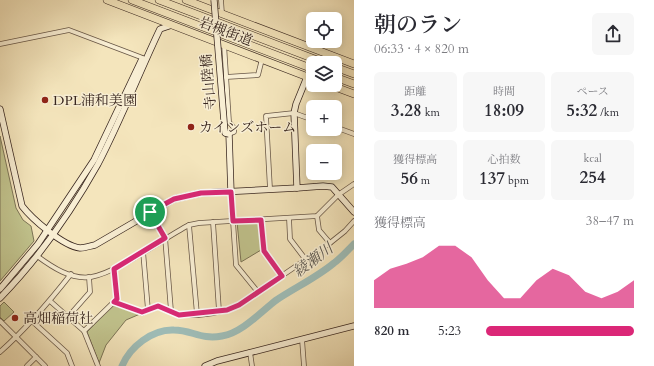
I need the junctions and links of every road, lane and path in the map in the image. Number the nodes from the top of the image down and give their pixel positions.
1 (108, 0) edge
2 (132, 0) edge
3 (159, 0) edge
4 (186, 0) edge
5 (214, 0) edge
6 (221, 0) edge
7 (222, 14) junction
8 (151, 16) junction
9 (174, 25) junction
10 (0, 44) edge
11 (224, 44) junction
12 (307, 56) edge
13 (142, 58) junction
14 (263, 59) junction
15 (354, 64) edge
16 (306, 65) edge
17 (342, 70) edge
18 (354, 74) edge
19 (306, 76) edge
20 (226, 77) junction
21 (342, 80) edge
22 (354, 84) edge
23 (306, 85) edge
24 (342, 90) edge
25 (354, 94) edge
26 (0, 109) edge
27 (294, 113) junction
28 (306, 117) edge
29 (342, 130) edge
30 (229, 134) junction
31 (354, 134) edge
32 (354, 184) edge
33 (297, 188) junction
34 (270, 189) junction
35 (231, 192) junction
36 (338, 195) junction
37 (150, 212) junction
38 (354, 212) edge
39 (317, 216) junction
40 (289, 218) junction
41 (261, 220) junction
42 (233, 221) junction
43 (354, 221) edge
44 (213, 222) junction
45 (189, 225) junction
46 (48, 230) junction
47 (54, 234) junction
48 (165, 238) junction
49 (330, 243) junction
50 (143, 251) junction
51 (37, 256) junction
52 (306, 260) junction
53 (114, 269) junction
54 (71, 274) junction
55 (282, 276) junction
56 (90, 277) junction
57 (0, 289) edge
58 (258, 292) junction
59 (0, 298) edge
60 (50, 302) junction
61 (114, 302) junction
62 (148, 310) junction
63 (171, 311) junction
64 (219, 311) junction
65 (197, 314) junction
66 (68, 317) junction
67 (0, 321) edge
68 (32, 321) junction
69 (354, 326) edge
70 (84, 331) junction
71 (17, 337) junction
72 (302, 338) junction
73 (0, 352) edge
74 (250, 352) junction
75 (36, 357) junction
76 (27, 366) edge
77 (45, 366) edge
78 (72, 366) edge
79 (98, 366) edge
80 (205, 366) edge
81 (252, 366) edge
82 (304, 366) edge

1 - 8 highway, 岩槻街道
2 - 16 highway
3 - 12 highway
4 - 7 highway, 岩槻街道
5 - 30 street, 寺山陸橋, bridge
6 - 7 street
7 - 15 highway, 岩槻街道
8 - 9 highway, 岩槻街道
8 - 13 street
9 - 11 highway, 岩槻街道
9 - 47 street
10 - 13 street
11 - 14 highway, 岩槻街道
11 - 20 street
13 - 46 street
14 - 19 highway, 岩槻街道
14 - 20 street
17 - 18 highway
20 - 30 street
21 - 22 highway
23 - 27 street
24 - 25 highway
26 - 46 street
27 - 28 street
27 - 33 street
27 - 34 street
29 - 31 street
30 - 35 street
32 - 36 street
33 - 34 street
33 - 36 street
34 - 35 street
35 - 37 street
35 - 42 street
36 - 38 street
36 - 39 street
37 - 47 street
37 - 48 street
39 - 40 street
39 - 49 street
40 - 41 street
40 - 52 street
41 - 42 street
41 - 55 street
42 - 44 street
42 - 58 street
43 - 49 street
44 - 45 street
44 - 64 street
45 - 48 street
45 - 65 street
46 - 47 street
46 - 57 street
47 - 51 street
48 - 50 street
48 - 63 street
49 - 52 street
50 - 53 street
50 - 62 street
51 - 54 street
51 - 59 street
52 - 55 street
53 - 56 street
53 - 61 street
54 - 56 street
54 - 60 street
55 - 58 street
56 - 66 street
58 - 64 street
60 - 66 street
60 - 68 street
61 - 62 street
61 - 70 street
62 - 63 street
63 - 65 street
64 - 65 street
66 - 70 street
67 - 71 street
68 - 71 street
68 - 78 street
69 - 72 street
70 - 79 street
71 - 73 street
71 - 75 street
72 - 74 street
72 - 82 street
74 - 80 street
74 - 81 street
75 - 76 street
75 - 77 street

